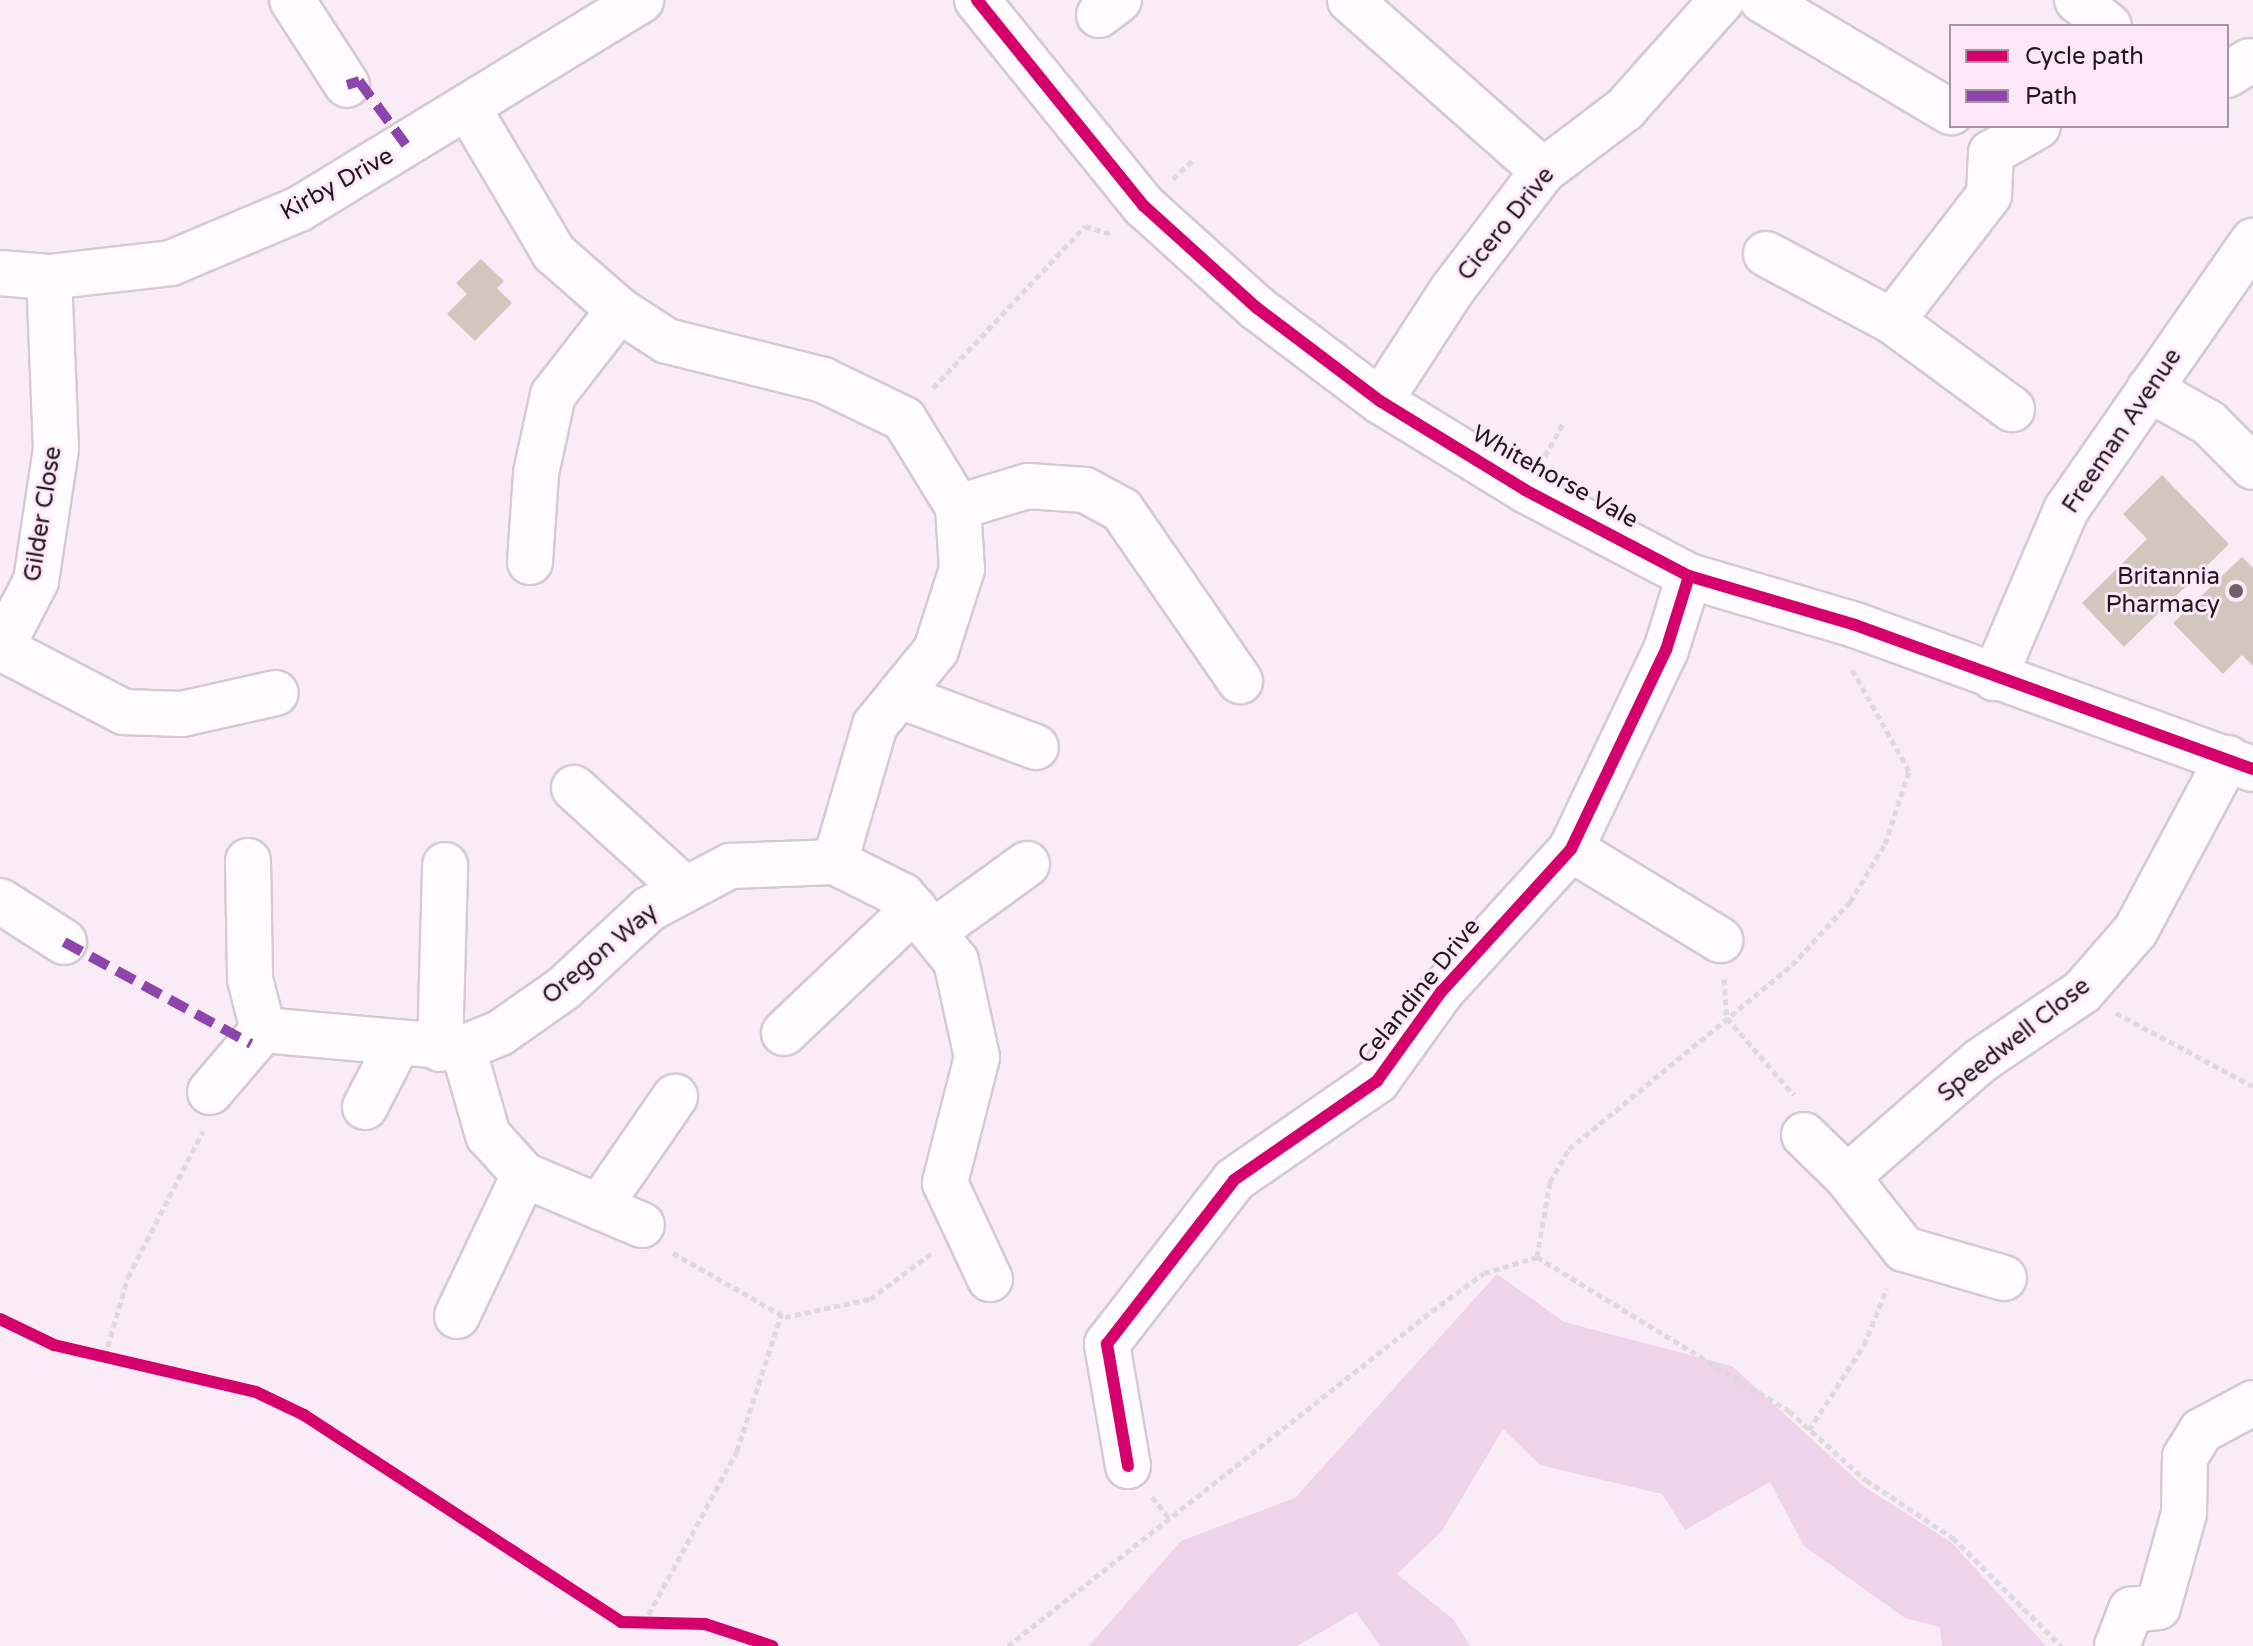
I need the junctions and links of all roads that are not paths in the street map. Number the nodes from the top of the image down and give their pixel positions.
1 (292, 0) edge
2 (641, 0) edge
3 (977, 0) edge
4 (1350, 0) edge
5 (1722, 0) edge
6 (1762, 0) edge
7 (2077, 0) edge
8 (2106, 24) edge
9 (347, 85) dead end
10 (468, 108) junction
11 (1949, 111) edge
12 (2029, 128) edge
13 (1978, 139) edge
14 (1543, 171) junction
15 (2253, 241) edge
16 (1766, 254) dead end
17 (0, 273) edge
18 (49, 277) junction
19 (619, 310) junction
20 (1892, 321) junction
21 (2149, 389) junction
22 (1380, 401) junction
23 (2012, 409) dead end
24 (2253, 467) edge
25 (958, 507) junction
26 (530, 562) dead end
27 (1689, 576) junction
28 (1, 649) edge
29 (1994, 678) junction
30 (1240, 681) dead end
31 (276, 693) dead end
32 (900, 696) junction
33 (1036, 747) dead end
34 (2241, 764) edge
35 (574, 788) dead end
36 (1571, 849) junction
37 (248, 861) dead end
38 (835, 862) junction
39 (1027, 864) dead end
40 (445, 865) dead end
41 (685, 889) junction
42 (0, 901) edge
43 (924, 921) junction
44 (1720, 940) dead end
45 (64, 942) dead end
46 (263, 1030) junction
47 (784, 1033) dead end
48 (398, 1043) junction
49 (451, 1049) junction
50 (210, 1092) road end
51 (675, 1097) dead end
52 (365, 1107) dead end
53 (1804, 1135) road end
54 (524, 1175) junction
55 (1847, 1177) junction
56 (599, 1207) junction
57 (642, 1225) road end
58 (2004, 1278) dead end
59 (990, 1279) dead end
60 (457, 1316) dead end
61 (2253, 1403) edge
62 (1128, 1466) dead end
63 (2117, 1646) edge

1 - 9 street
2 - 10 street, Kirby Drive
3 - 22 street, Whitehorse Vale
4 - 14 street
5 - 14 street, Cicero Drive
6 - 11 street
7 - 8 street
10 - 18 street, Kirby Drive
10 - 19 street
12 - 13 street
13 - 20 street
14 - 22 street, Cicero Drive
15 - 21 street, Freeman Avenue
16 - 20 street
17 - 18 street, Kirby Drive
18 - 28 street, Gilder Close
19 - 25 street
19 - 26 street
20 - 23 street
21 - 24 street
21 - 29 street, Freeman Avenue
22 - 27 street, Whitehorse Vale
25 - 30 street
25 - 32 street
27 - 29 street, Whitehorse Vale
27 - 36 street, Celandine Drive
28 - 31 street, Gilder Close
29 - 34 street, Whitehorse Vale
32 - 33 street
32 - 38 street
34 - 55 street, Speedwell Close
35 - 41 street
36 - 44 street
36 - 62 street, Celandine Drive
37 - 46 street
38 - 41 street, Oregon Way
38 - 43 street
39 - 43 street
40 - 49 street
41 - 49 street, Oregon Way
42 - 45 street
43 - 47 street
43 - 59 street
46 - 48 street
46 - 50 street
48 - 49 street
48 - 52 street
49 - 54 street
51 - 56 street
53 - 55 street
54 - 56 street
54 - 60 street
55 - 58 street
56 - 57 street
61 - 63 street

